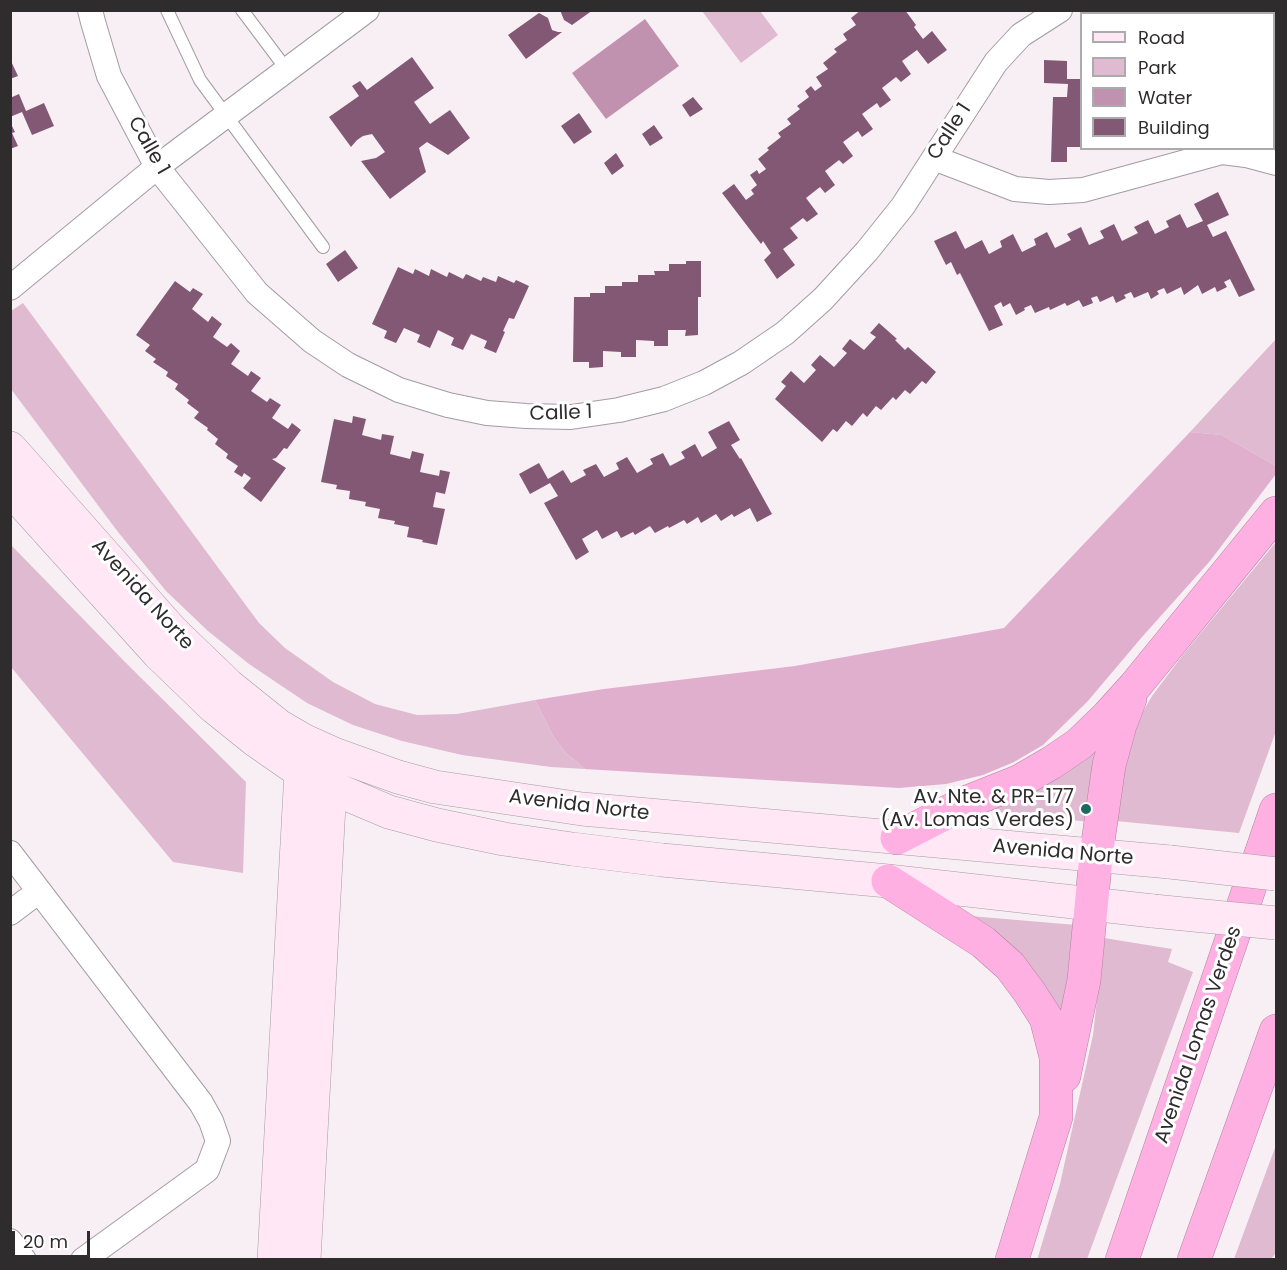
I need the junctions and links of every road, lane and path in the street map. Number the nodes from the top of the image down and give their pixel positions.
1 (90, 10) edge
2 (167, 10) edge
3 (242, 10) edge
4 (1060, 10) edge
5 (365, 11) edge
6 (287, 70) junction
7 (226, 116) junction
8 (934, 158) junction
9 (1276, 163) edge
10 (157, 167) junction
11 (323, 247) dead end
12 (10, 288) edge
13 (10, 448) edge
14 (10, 489) edge
15 (1276, 513) edge
16 (1135, 686) junction
17 (334, 754) junction
18 (302, 756) junction
19 (330, 787) junction
20 (1276, 810) edge
21 (897, 838) junction
22 (10, 853) edge
23 (1096, 856) junction
24 (1276, 874) edge
25 (888, 881) junction
26 (39, 891) junction
27 (1090, 903) junction
28 (10, 913) edge
29 (1276, 923) edge
30 (1276, 1031) edge
31 (1056, 1117) junction
32 (10, 1241) edge
33 (24, 1260) edge
34 (83, 1260) edge
35 (274, 1260) edge
36 (304, 1260) edge
37 (1012, 1260) edge
38 (1122, 1260) edge
39 (1194, 1260) edge

1 - 10 street, Calle 1
2 - 7 lane
3 - 6 lane
4 - 8 street, Calle 1
5 - 6 street
6 - 7 street
7 - 10 street
7 - 11 lane
8 - 9 street
8 - 10 street, Calle 1
10 - 12 street
13 - 18 street, Avenida Norte
14 - 18 street, Avenida Norte
15 - 16 highway
16 - 21 highway
16 - 23 highway
17 - 18 street, Avenida Norte
17 - 19 street
17 - 21 street, Avenida Norte
18 - 19 street, Avenida Norte
18 - 35 street
19 - 25 street, Avenida Norte
19 - 36 street
20 - 38 highway, Avenida Lomas Verdes
21 - 23 street, Avenida Norte
22 - 26 street
23 - 24 street, Avenida Norte, bridge
23 - 27 highway
25 - 27 street, Avenida Norte
25 - 31 highway
26 - 28 street
26 - 34 street
27 - 29 street, Avenida Norte, bridge
27 - 31 highway
30 - 39 highway
31 - 37 highway
32 - 33 street

